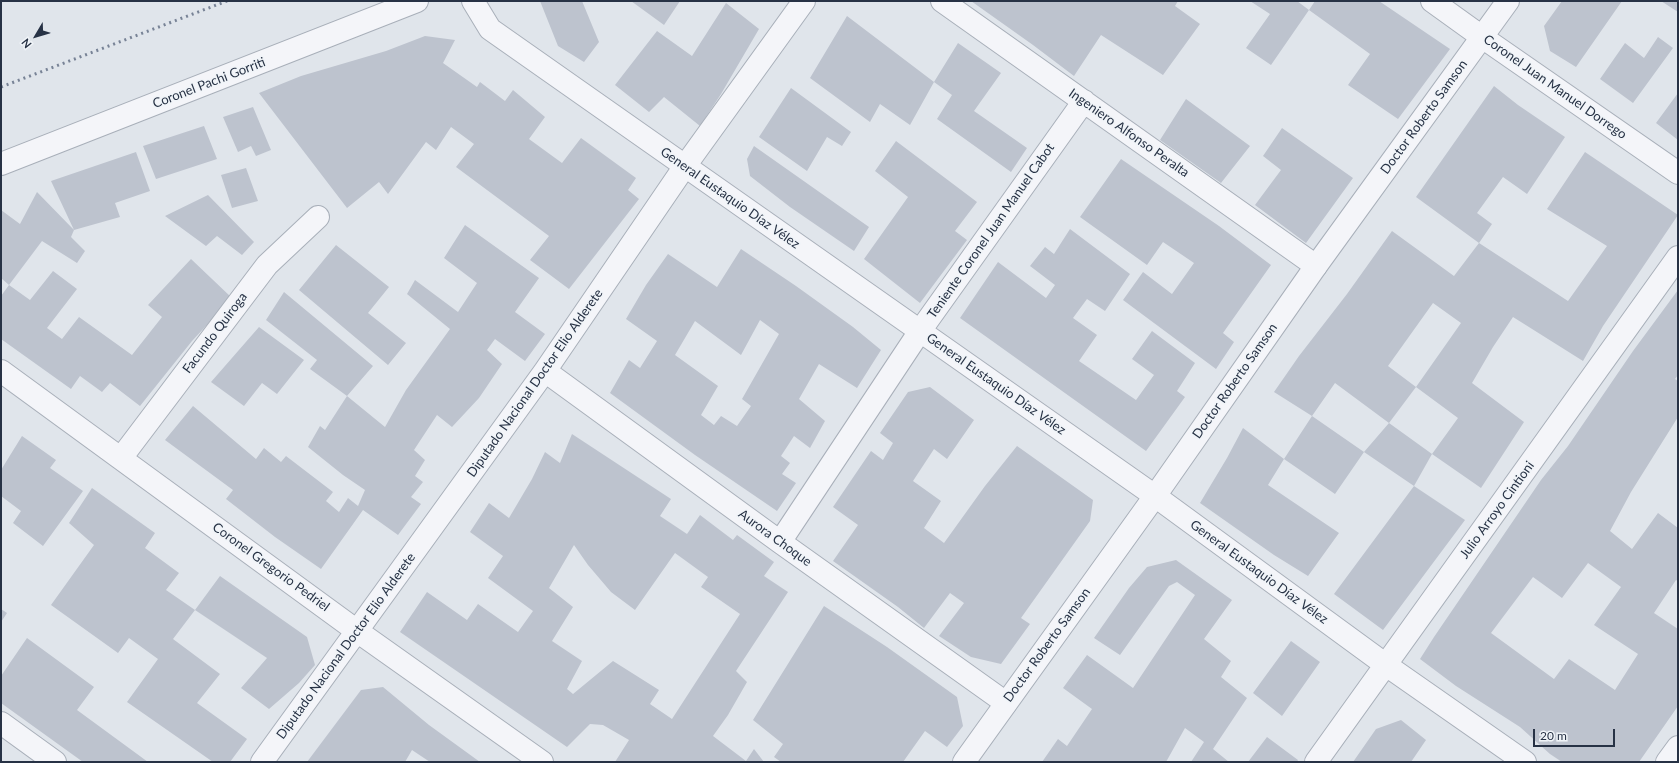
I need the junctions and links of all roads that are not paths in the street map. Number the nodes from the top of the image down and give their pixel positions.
1 (417, 1) edge
2 (473, 1) edge
3 (804, 1) edge
4 (942, 1) edge
5 (1432, 1) edge
6 (1508, 1) edge
7 (1482, 37) junction
8 (1084, 101) junction
9 (1, 164) edge
10 (685, 166) junction
11 (1678, 173) edge
12 (318, 217) dead end
13 (1678, 257) edge
14 (1316, 266) junction
15 (920, 331) junction
16 (1, 371) edge
17 (545, 371) junction
18 (121, 458) junction
19 (1155, 496) junction
20 (780, 542) junction
21 (357, 631) junction
22 (1386, 665) junction
23 (1006, 703) junction
24 (1, 723) edge
25 (1678, 747) edge
26 (55, 762) edge
27 (262, 762) edge
28 (542, 762) edge
29 (964, 762) edge
30 (1316, 762) edge
31 (1525, 762) edge
32 (1668, 762) edge

1 - 9 street, Coronel Pachi Gorriti
2 - 10 street, General Eustaquio Díaz Vélez
3 - 10 street, Diputado Nacional Doctor Elio Alderete
4 - 8 street, Ingeniero Alfonso Peralta
5 - 7 street, Coronel Juan Manuel Dorrego
6 - 7 street, Doctor Roberto Samson
7 - 11 street, Coronel Juan Manuel Dorrego
7 - 14 street, Doctor Roberto Samson
8 - 14 street, Ingeniero Alfonso Peralta
8 - 15 street, Teniente Coronel Juan Manuel Cabot
10 - 15 street, General Eustaquio Díaz Vélez
10 - 17 street, Diputado Nacional Doctor Elio Alderete
12 - 18 street, Facundo Quiroga
13 - 22 street, Julio Arroyo Cintioni
14 - 19 street, Doctor Roberto Samson
15 - 19 street, General Eustaquio Díaz Vélez
15 - 20 street, Teniente Coronel Juan Manuel Cabot
16 - 18 street, Coronel Gregorio Pedriel
17 - 20 street, Aurora Choque
17 - 21 street, Diputado Nacional Doctor Elio Alderete
18 - 21 street, Coronel Gregorio Pedriel
19 - 22 street, General Eustaquio Díaz Vélez
19 - 23 street, Doctor Roberto Samson
20 - 23 street, Aurora Choque
21 - 27 street, Diputado Nacional Doctor Elio Alderete
21 - 28 street, Coronel Gregorio Pedriel
22 - 30 street, Julio Arroyo Cintioni
22 - 31 street, General Eustaquio Díaz Vélez
23 - 29 street, Doctor Roberto Samson
24 - 26 street
25 - 32 street

